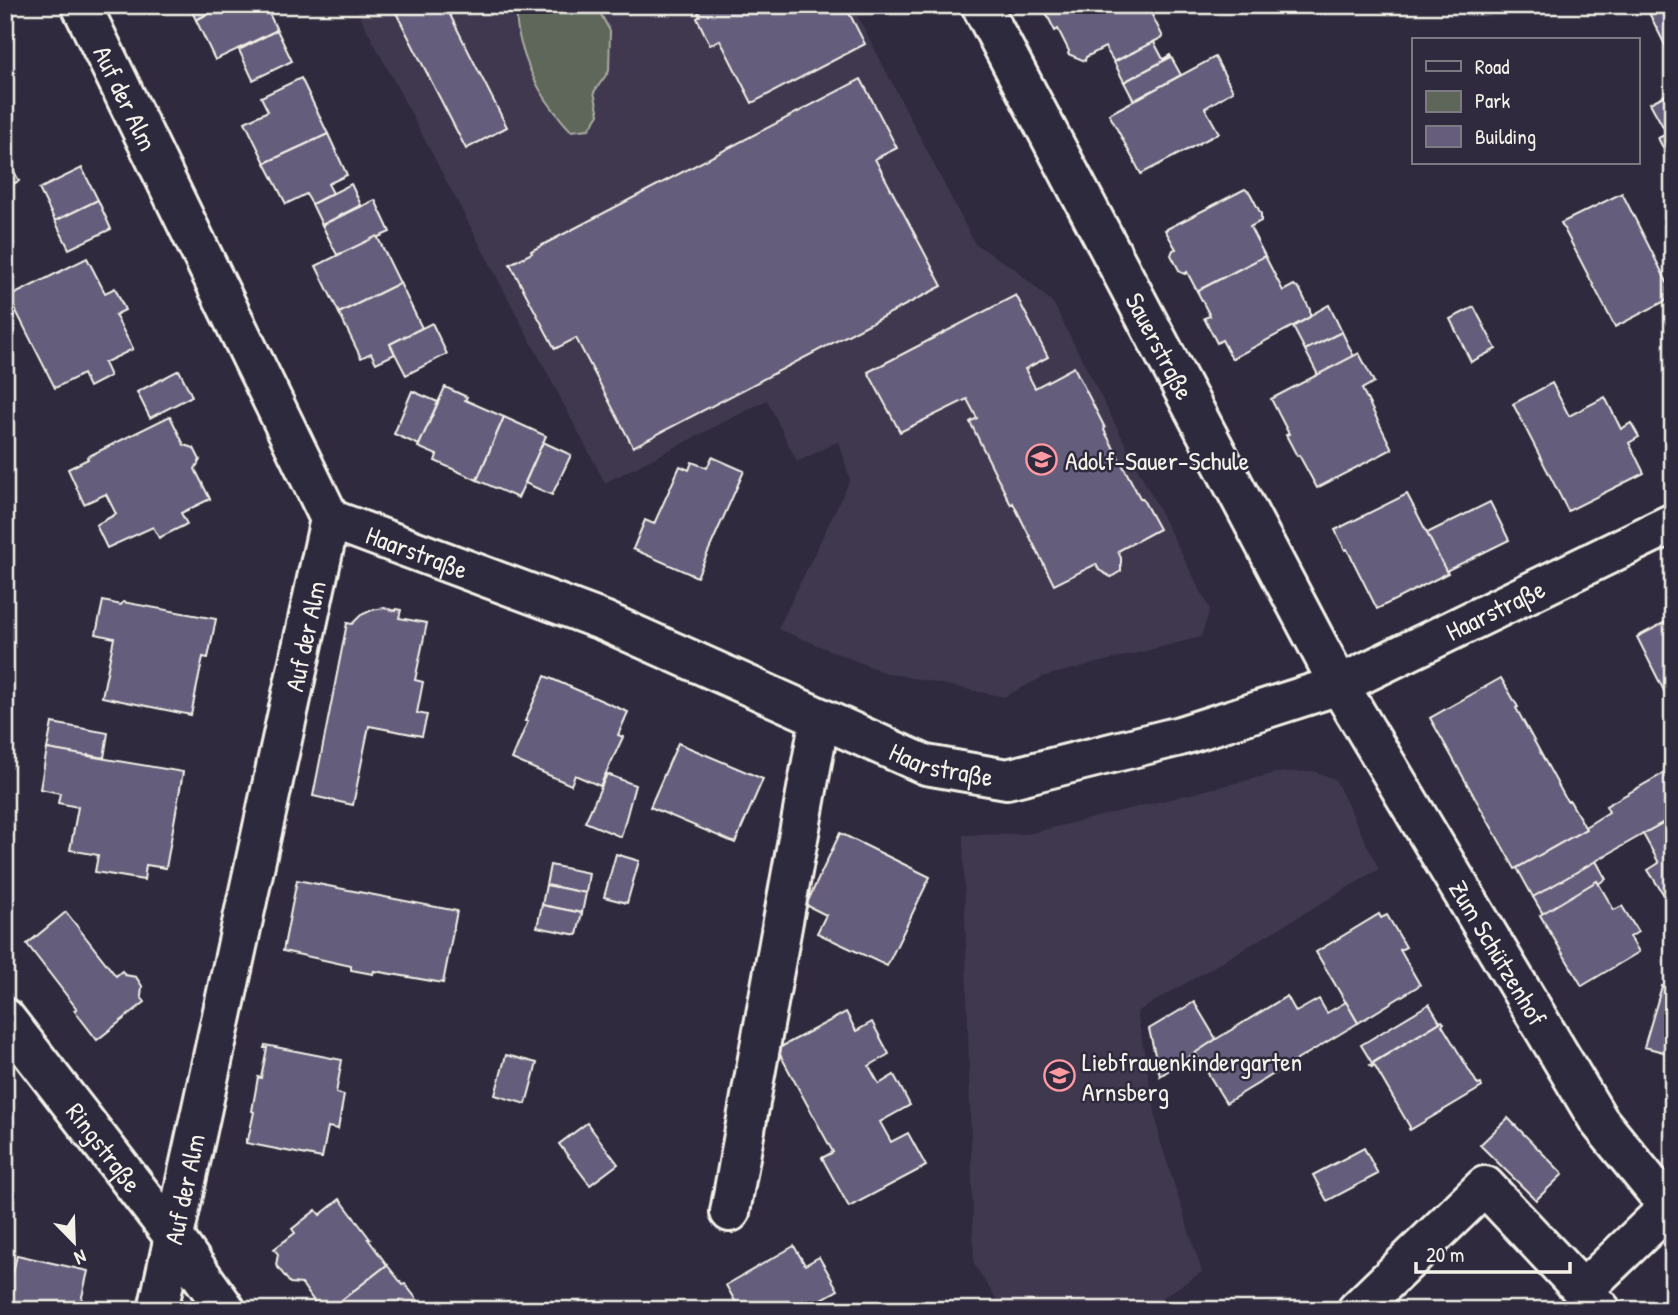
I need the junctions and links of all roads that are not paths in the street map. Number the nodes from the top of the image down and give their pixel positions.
1 (82, 5) edge
2 (981, 5) edge
3 (330, 519) junction
4 (1673, 523) edge
5 (1339, 685) junction
6 (820, 718) junction
7 (5, 1018) edge
8 (1672, 1209) edge
9 (730, 1212) dead end
10 (174, 1237) junction
11 (1592, 1300) edge
12 (158, 1310) edge
13 (226, 1310) edge
14 (1357, 1310) edge

1 - 3 street, Auf der Alm
2 - 5 street, Sauerstraße
3 - 6 street, Haarstraße
3 - 10 street, Auf der Alm
4 - 5 street, Haarstraße
5 - 6 street, Haarstraße
5 - 8 street, Zum Schützenhof
6 - 9 street
7 - 10 street, Ringstraße
8 - 11 street
10 - 12 street, Auf der Alm
10 - 13 street, Ringstraße
11 - 14 street

